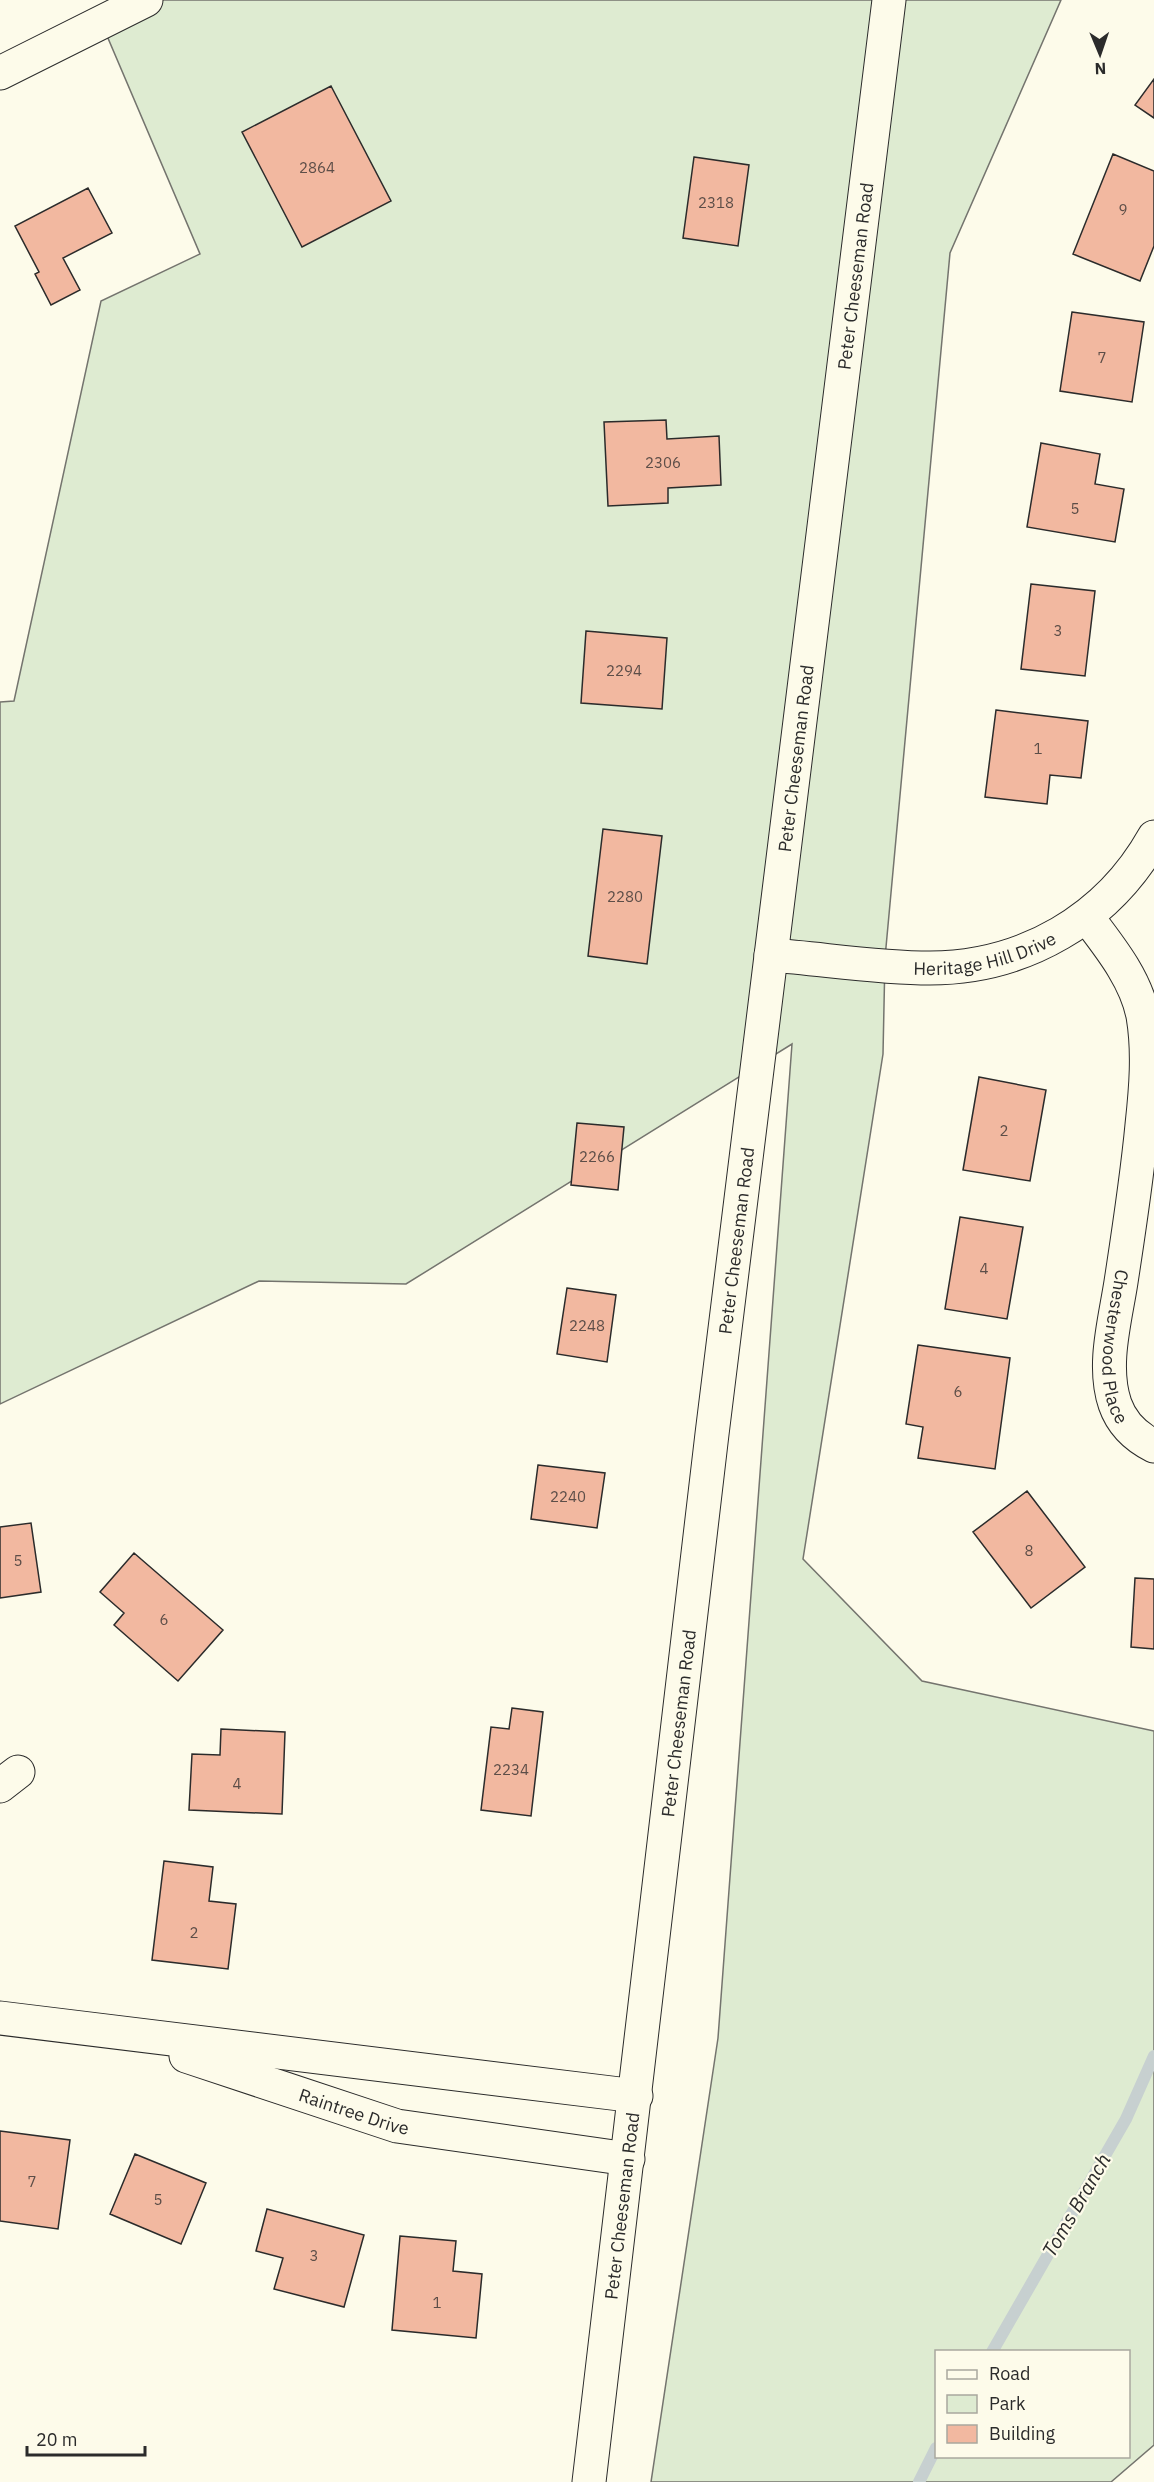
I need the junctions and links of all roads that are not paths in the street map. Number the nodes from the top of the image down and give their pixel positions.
1 (146, 0) edge
2 (889, 0) edge
3 (0, 73) edge
4 (1154, 837) edge
5 (1087, 917) junction
6 (771, 955) junction
7 (1142, 1233) edge
8 (1154, 1446) edge
9 (0, 2018) edge
10 (89, 2029) junction
11 (636, 2096) junction
12 (628, 2159) junction
13 (589, 2482) edge

1 - 3 street
2 - 6 street, Peter Cheeseman Road
4 - 5 street, Heritage Hill Drive
5 - 6 street, Heritage Hill Drive
5 - 7 street, Chesterwood Place
6 - 11 street, Peter Cheeseman Road
7 - 8 street, Chesterwood Place
9 - 10 street, Raintree Drive
10 - 11 street, Raintree Drive
10 - 12 street, Raintree Drive
11 - 12 street, Peter Cheeseman Road
12 - 13 street, Peter Cheeseman Road

